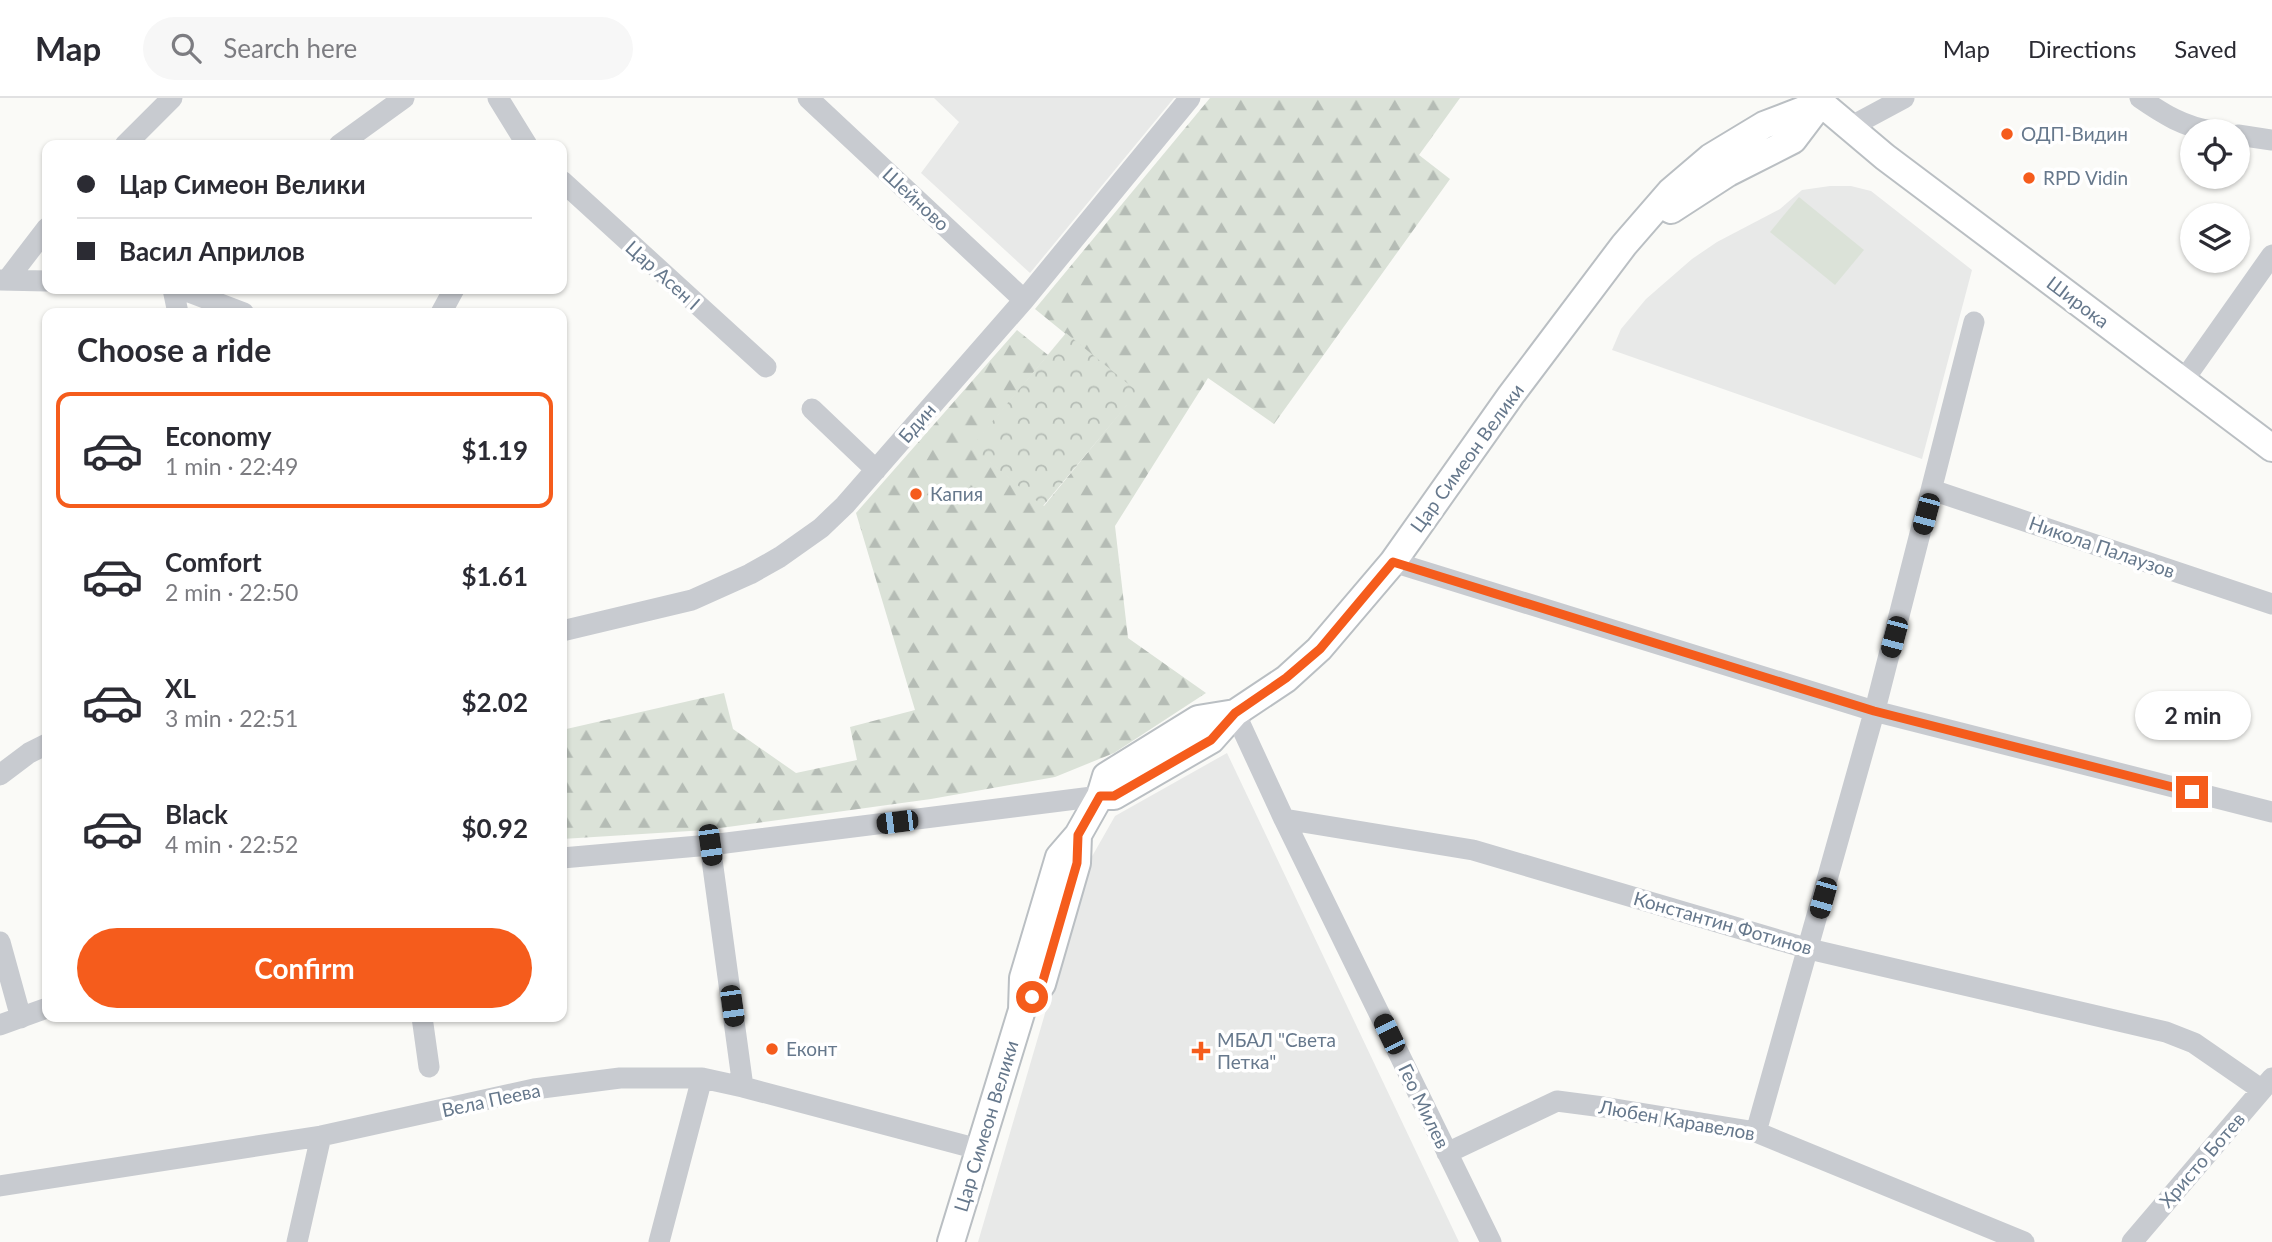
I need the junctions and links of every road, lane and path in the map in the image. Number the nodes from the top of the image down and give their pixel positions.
1 (172, 98) edge
2 (404, 98) edge
3 (498, 98) edge
4 (808, 98) edge
5 (1190, 98) edge
6 (1904, 98) edge
7 (2140, 98) edge
8 (1822, 99) edge
9 (2180, 122) edge
10 (1850, 127) junction
11 (2250, 137) edge
12 (130, 140) edge
13 (346, 140) edge
14 (524, 140) edge
15 (2272, 140) edge
16 (567, 186) edge
17 (42, 234) edge
18 (2272, 255) edge
19 (3, 280) edge
20 (42, 281) edge
21 (194, 294) edge
22 (1024, 300) junction
23 (231, 308) edge
24 (1974, 322) dead end
25 (766, 367) dead end
26 (2183, 381) junction
27 (812, 409) dead end
28 (2272, 448) edge
29 (876, 470) junction
30 (1932, 489) junction
31 (1393, 562) junction
32 (2272, 604) edge
33 (567, 630) edge
34 (1876, 706) junction
35 (1235, 713) junction
36 (42, 746) edge
37 (0, 775) edge
38 (1100, 796) junction
39 (2272, 812) edge
40 (1284, 819) junction
41 (710, 845) junction
42 (567, 858) edge
43 (0, 942) edge
44 (1809, 949) junction
45 (42, 1010) edge
46 (22, 1018) junction
47 (423, 1022) edge
48 (0, 1025) edge
49 (429, 1066) dead end
50 (702, 1078) junction
51 (2267, 1084) edge
52 (743, 1087) junction
53 (1756, 1132) junction
54 (321, 1136) junction
55 (978, 1149) junction
56 (1447, 1153) junction
57 (0, 1186) edge
58 (297, 1242) edge
59 (659, 1242) edge
60 (951, 1242) edge
61 (1491, 1242) edge
62 (2024, 1242) edge
63 (2132, 1242) edge

1 - 12 street
2 - 13 street
3 - 14 street
4 - 22 street, Шейново
5 - 22 street, Бдин
6 - 10 street
7 - 9 street
8 - 10 main road, Широка
8 - 31 main road, Цар Симеон Велики
10 - 26 main road, Широка
11 - 15 street
16 - 25 street, Цар Асен I
17 - 19 street
18 - 26 street
19 - 20 street
21 - 23 street
22 - 29 street, Бдин
24 - 30 street
26 - 28 main road, Широка
27 - 29 street
29 - 33 street, Бдин
30 - 32 street, Никола Палаузов
30 - 34 street
31 - 34 street
31 - 35 main road, Цар Симеон Велики
34 - 39 street
34 - 44 street
35 - 38 main road, Цар Симеон Велики
35 - 40 street
36 - 37 street
38 - 41 street
38 - 55 main road, Цар Симеон Велики
40 - 44 street, Константин Фотинов
40 - 56 street, Гео Милев
41 - 42 street
41 - 52 street
43 - 46 street
44 - 51 street, Константин Фотинов
44 - 53 street
45 - 46 street
46 - 48 street
47 - 49 street
50 - 52 street, Вела Пеева
50 - 54 street, Вела Пеева
50 - 59 street
51 - 63 street, Христо Ботев
52 - 55 street, Вела Пеева
53 - 56 street, Любен Каравелов
53 - 62 street, Любен Каравелов
54 - 57 street, Вела Пеева
54 - 58 street
55 - 60 main road, Цар Симеон Велики
56 - 61 street, Гео Милев

